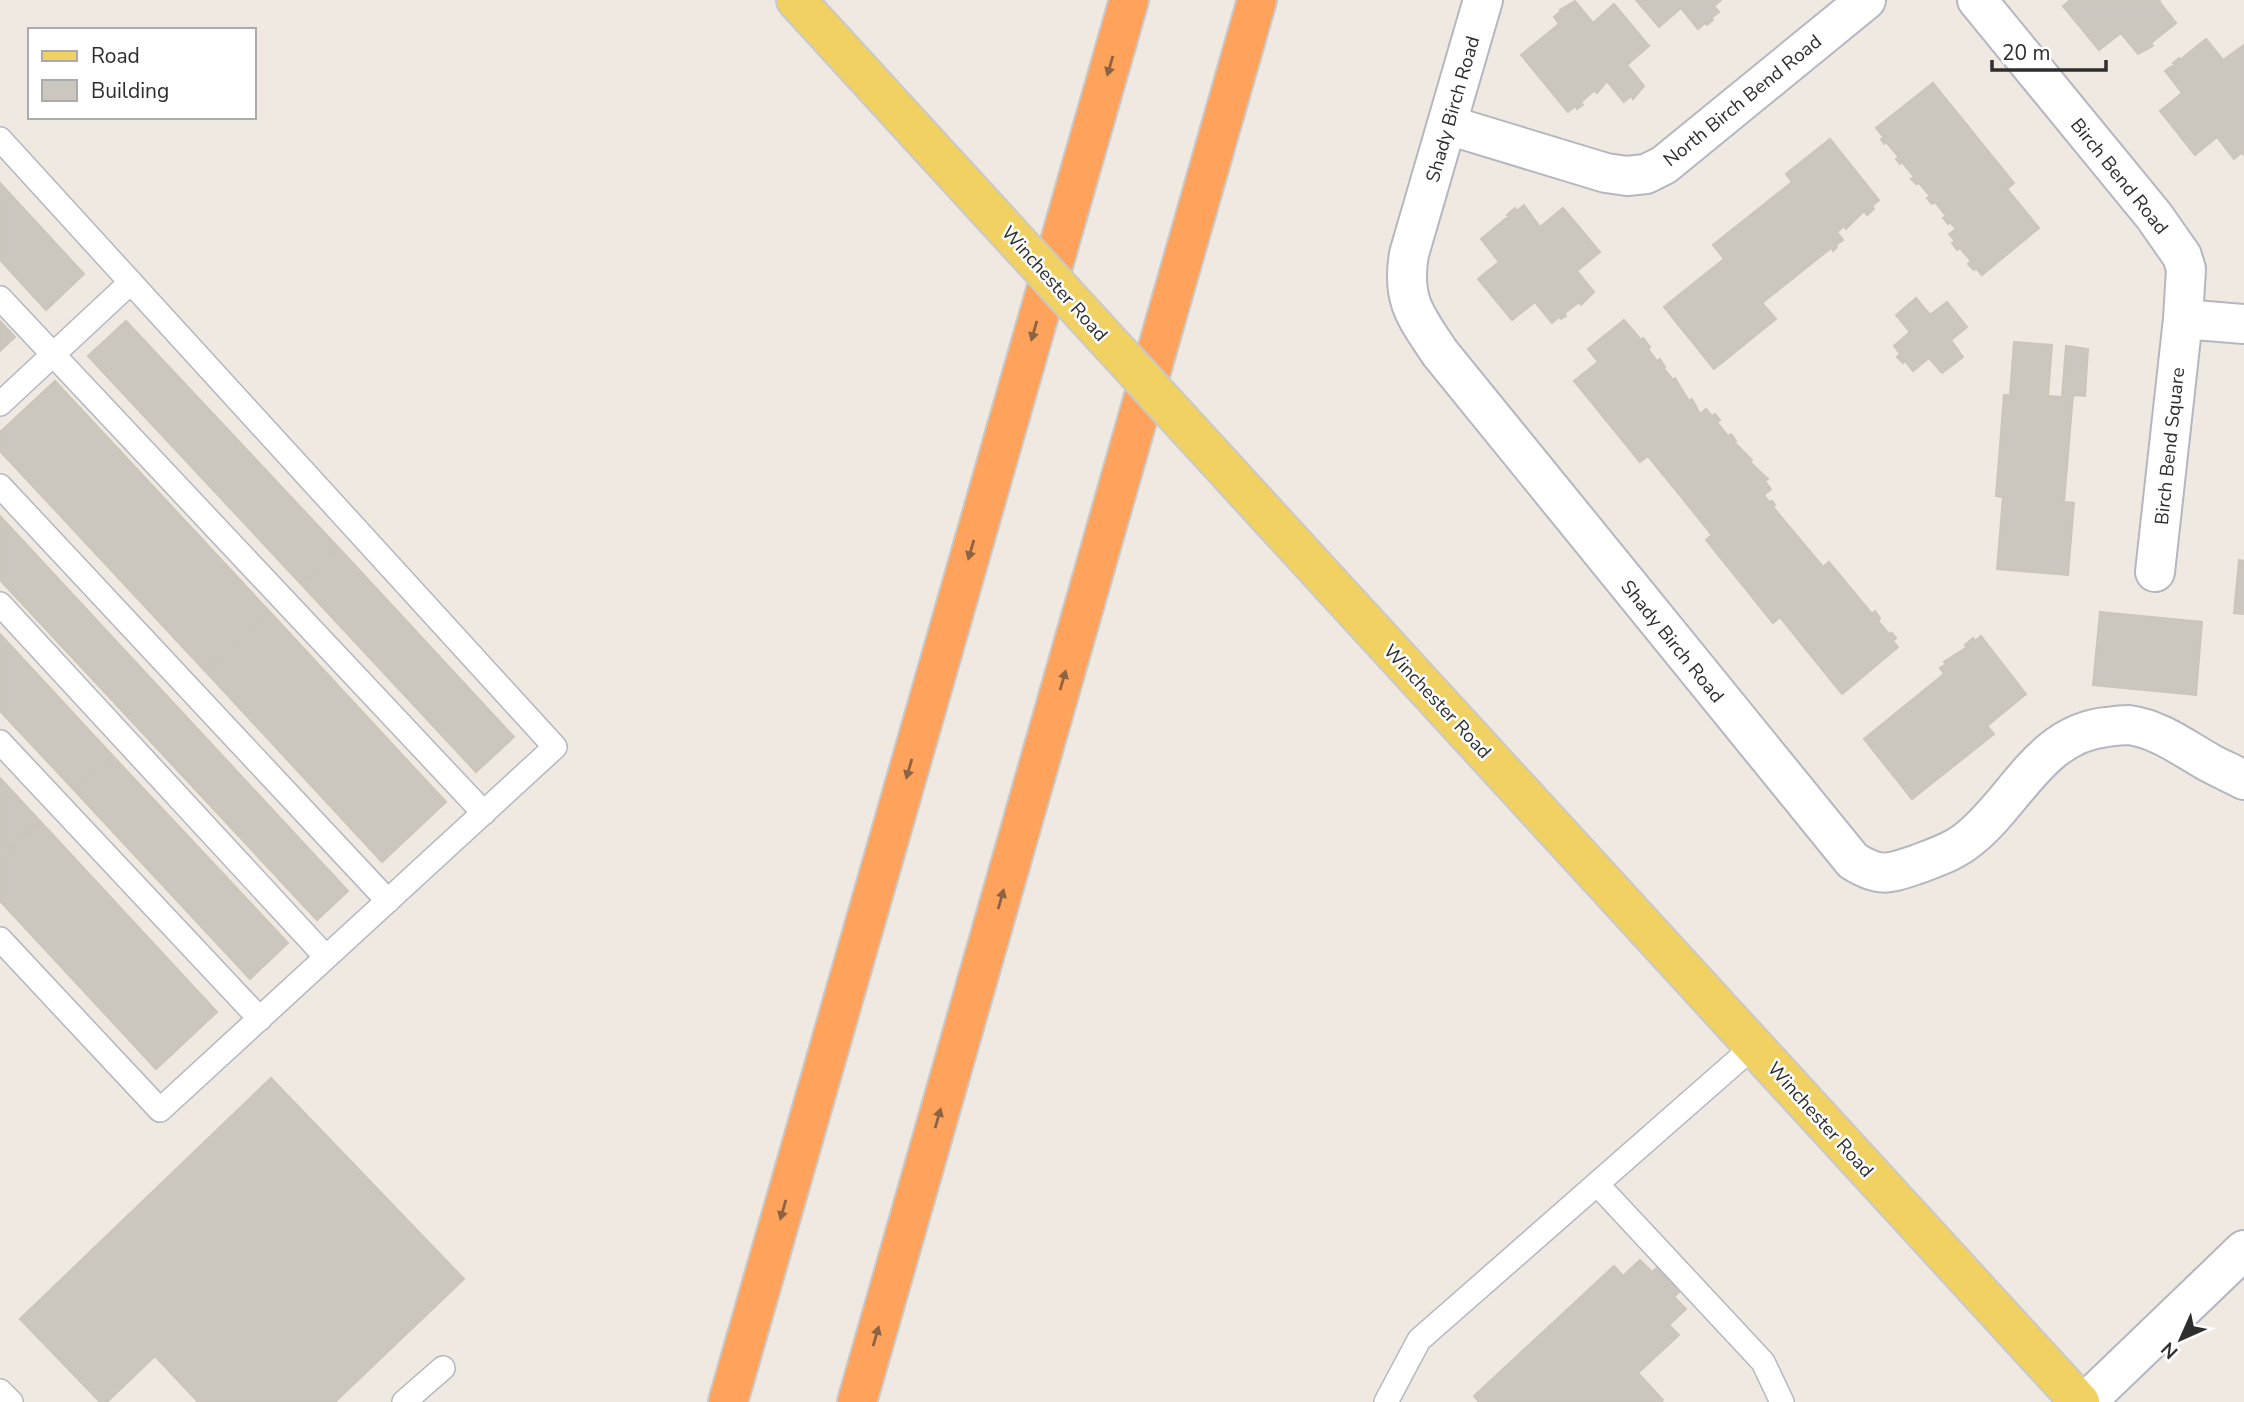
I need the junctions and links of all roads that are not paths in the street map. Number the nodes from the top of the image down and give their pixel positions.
1 (796, 0) edge
2 (1129, 0) edge
3 (1257, 0) edge
4 (1483, 0) edge
5 (1866, 0) edge
6 (1977, 0) edge
7 (1448, 125) junction
8 (0, 139) edge
9 (131, 282) junction
10 (0, 298) edge
11 (2183, 319) junction
12 (2244, 324) edge
13 (53, 355) junction
14 (0, 404) edge
15 (0, 486) edge
16 (2155, 572) dead end
17 (0, 604) edge
18 (0, 743) edge
19 (2244, 780) edge
20 (484, 813) junction
21 (388, 901) junction
22 (0, 939) edge
23 (326, 957) junction
24 (260, 1019) junction
25 (1754, 1046) junction
26 (1597, 1184) junction
27 (2244, 1250) edge
28 (443, 1368) dead end
29 (0, 1391) edge
30 (11, 1402) edge
31 (404, 1402) edge
32 (728, 1402) edge
33 (857, 1402) edge
34 (1386, 1402) edge
35 (1782, 1402) edge
36 (2080, 1402) edge
37 (2085, 1402) edge

1 - 25 main road, Winchester Road, bridge
2 -> 32 highway
33 -> 3 highway
4 - 7 street, Shady Birch Road
5 - 7 street, North Birch Bend Road
6 - 11 street, Birch Bend Road
7 - 19 street, Shady Birch Road
8 - 9 lane
9 - 13 lane
9 - 20 lane
10 - 13 lane
11 - 12 street
11 - 16 street, Birch Bend Square
13 - 14 lane
13 - 20 lane
15 - 21 lane
17 - 23 lane
18 - 24 lane
20 - 21 lane
21 - 23 lane
22 - 24 lane
23 - 24 lane
25 - 26 lane
25 - 36 main road, Winchester Road
26 - 34 lane
26 - 35 lane
27 - 37 street
28 - 31 lane
29 - 30 lane

